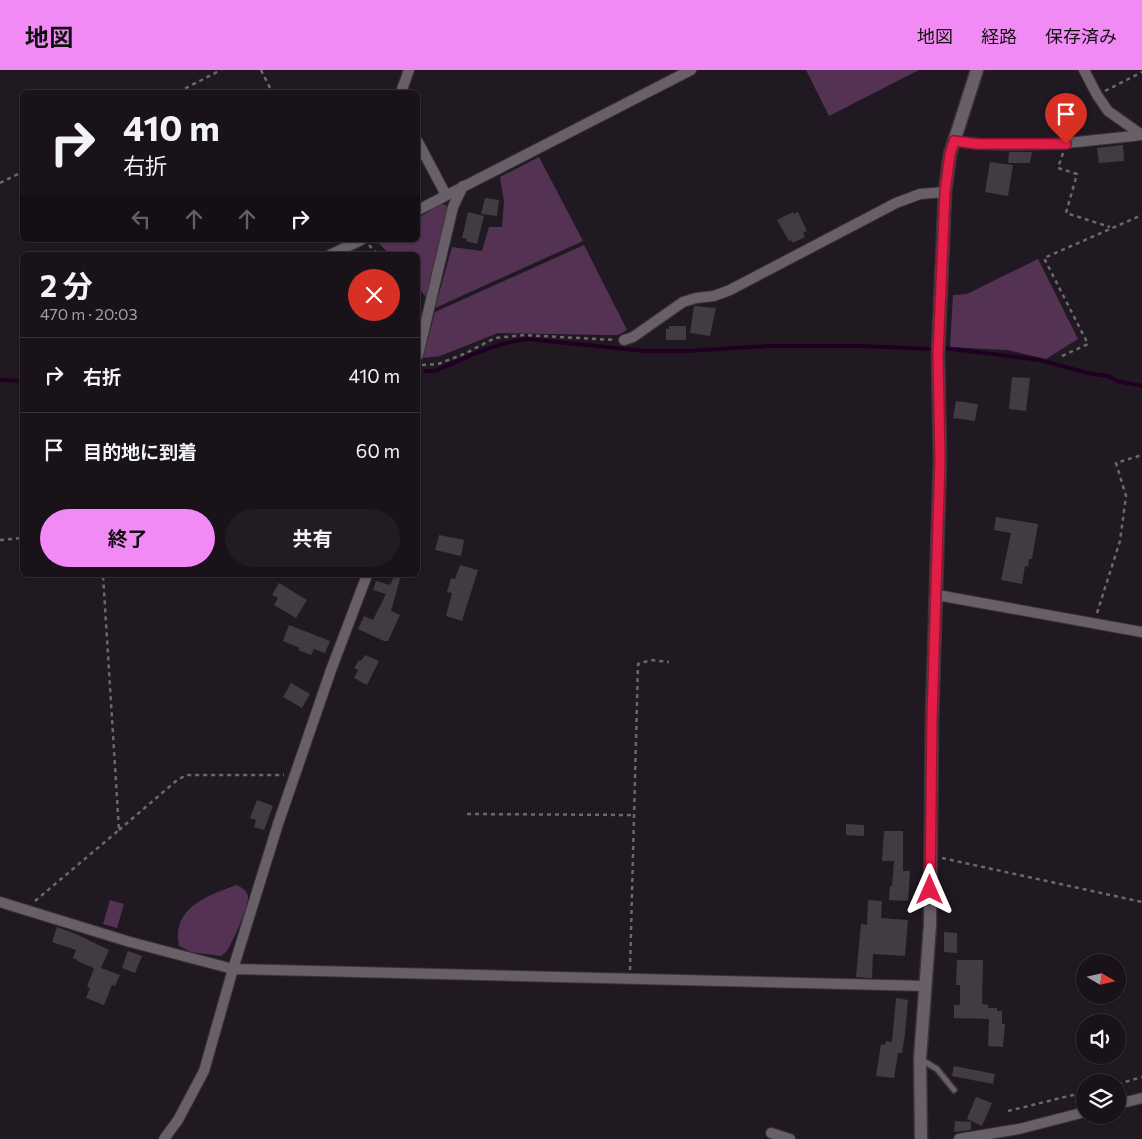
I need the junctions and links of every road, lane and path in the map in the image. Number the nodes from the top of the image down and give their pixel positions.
1 (222, 70) edge
2 (261, 70) edge
3 (409, 70) edge
4 (691, 70) edge
5 (977, 70) edge
6 (1084, 70) edge
7 (1142, 72) edge
8 (182, 90) edge
9 (271, 90) edge
10 (402, 90) edge
11 (1097, 95) junction
12 (1142, 135) edge
13 (954, 141) junction
14 (1066, 144) junction
15 (420, 146) edge
16 (20, 173) edge
17 (0, 183) edge
18 (463, 186) junction
19 (945, 192) junction
20 (446, 195) junction
21 (420, 209) edge
22 (1142, 215) edge
23 (1111, 228) junction
24 (357, 242) edge
25 (367, 242) edge
26 (336, 252) edge
27 (375, 252) edge
28 (624, 340) joint
29 (420, 347) edge
30 (1062, 356) dead end
31 (420, 366) edge
32 (1142, 455) edge
33 (20, 538) edge
34 (0, 540) edge
35 (103, 577) edge
36 (365, 577) edge
37 (936, 595) junction
38 (1094, 624) junction
39 (1142, 632) edge
40 (669, 662) dead end
41 (295, 774) junction
42 (467, 814) dead end
43 (634, 815) junction
44 (119, 830) junction
45 (931, 856) junction
46 (0, 902) edge
47 (1142, 902) edge
48 (24, 910) junction
49 (233, 969) junction
50 (630, 978) junction
51 (926, 986) junction
52 (920, 1058) junction
53 (1142, 1077) edge
54 (1126, 1082) edge
55 (954, 1090) dead end
56 (1076, 1094) edge
57 (1142, 1098) edge
58 (1126, 1102) edge
59 (1008, 1111) dead end
60 (1076, 1114) edge
61 (771, 1133) dead end
62 (164, 1139) edge
63 (790, 1139) edge
64 (921, 1139) edge
65 (959, 1139) edge

1 - 8 path
2 - 9 path
3 - 10 street
4 - 18 street
5 - 13 street
6 - 11 street
7 - 11 path
11 - 12 street
12 - 14 street
13 - 14 street
13 - 19 street
14 - 23 path
15 - 20 street
16 - 17 path
18 - 20 street
18 - 29 street
19 - 28 street
19 - 37 street
20 - 21 street
22 - 23 path
23 - 30 path
24 - 26 street
25 - 27 path
28 - 31 path
32 - 38 path
33 - 34 path
35 - 44 path
36 - 41 street
37 - 38 street
37 - 45 street
38 - 39 street
40 - 43 path
41 - 44 path
41 - 49 street
42 - 43 path
43 - 50 path
44 - 48 path
45 - 47 path
45 - 51 street
46 - 48 street
48 - 49 street
49 - 50 street
49 - 62 street
50 - 51 street
51 - 52 street
52 - 55 lane
52 - 64 street
53 - 54 path
56 - 59 path
57 - 58 street
60 - 65 street
61 - 63 street

